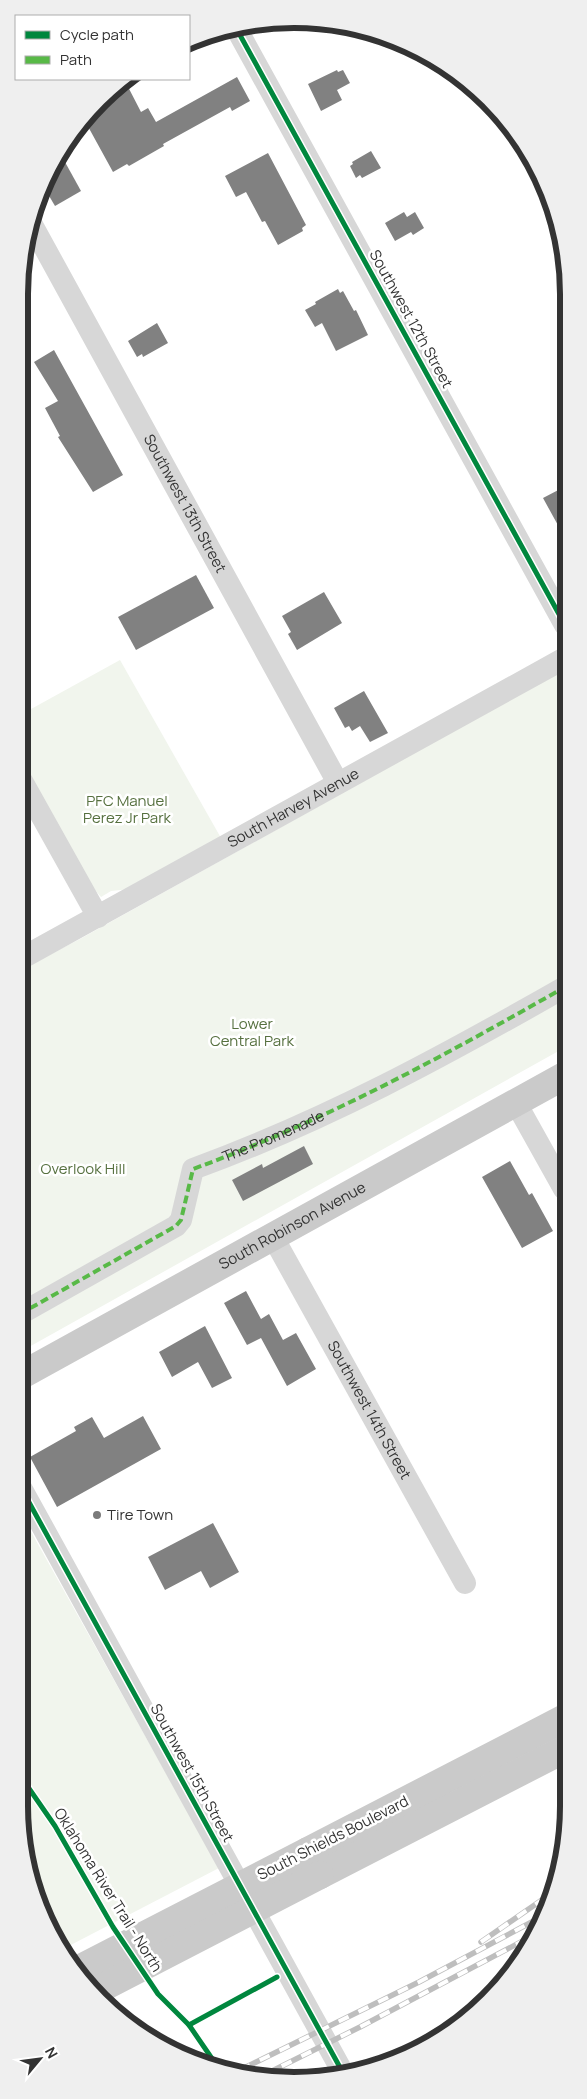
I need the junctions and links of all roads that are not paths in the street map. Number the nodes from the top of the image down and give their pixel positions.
1 (239, 34) edge
2 (36, 231) edge
3 (560, 616) edge
4 (560, 661) edge
5 (338, 783) junction
6 (28, 792) edge
7 (98, 917) junction
8 (28, 955) edge
9 (560, 989) edge
10 (560, 1078) edge
11 (516, 1103) junction
12 (560, 1182) edge
13 (273, 1237) junction
14 (28, 1309) edge
15 (28, 1372) edge
16 (28, 1501) edge
17 (465, 1583) dead end
18 (560, 1721) edge
19 (560, 1752) edge
20 (82, 1967) edge
21 (100, 1989) edge
22 (340, 2067) edge

1 - 3 street, Southwest 12th Street
2 - 5 street, Southwest 13th Street
4 - 5 street, South Harvey Avenue
5 - 7 street, South Harvey Avenue
6 - 7 street
7 - 8 street, South Harvey Avenue
9 - 14 street, The Promenade
10 - 11 main road, South Robinson Avenue
11 - 12 street
11 - 13 main road, South Robinson Avenue
13 - 15 main road, South Robinson Avenue
13 - 17 street, Southwest 14th Street
16 - 22 street, Southwest 15th Street
18 - 20 main road, South Shields Boulevard, bridge
19 - 21 main road, South Shields Boulevard, bridge

